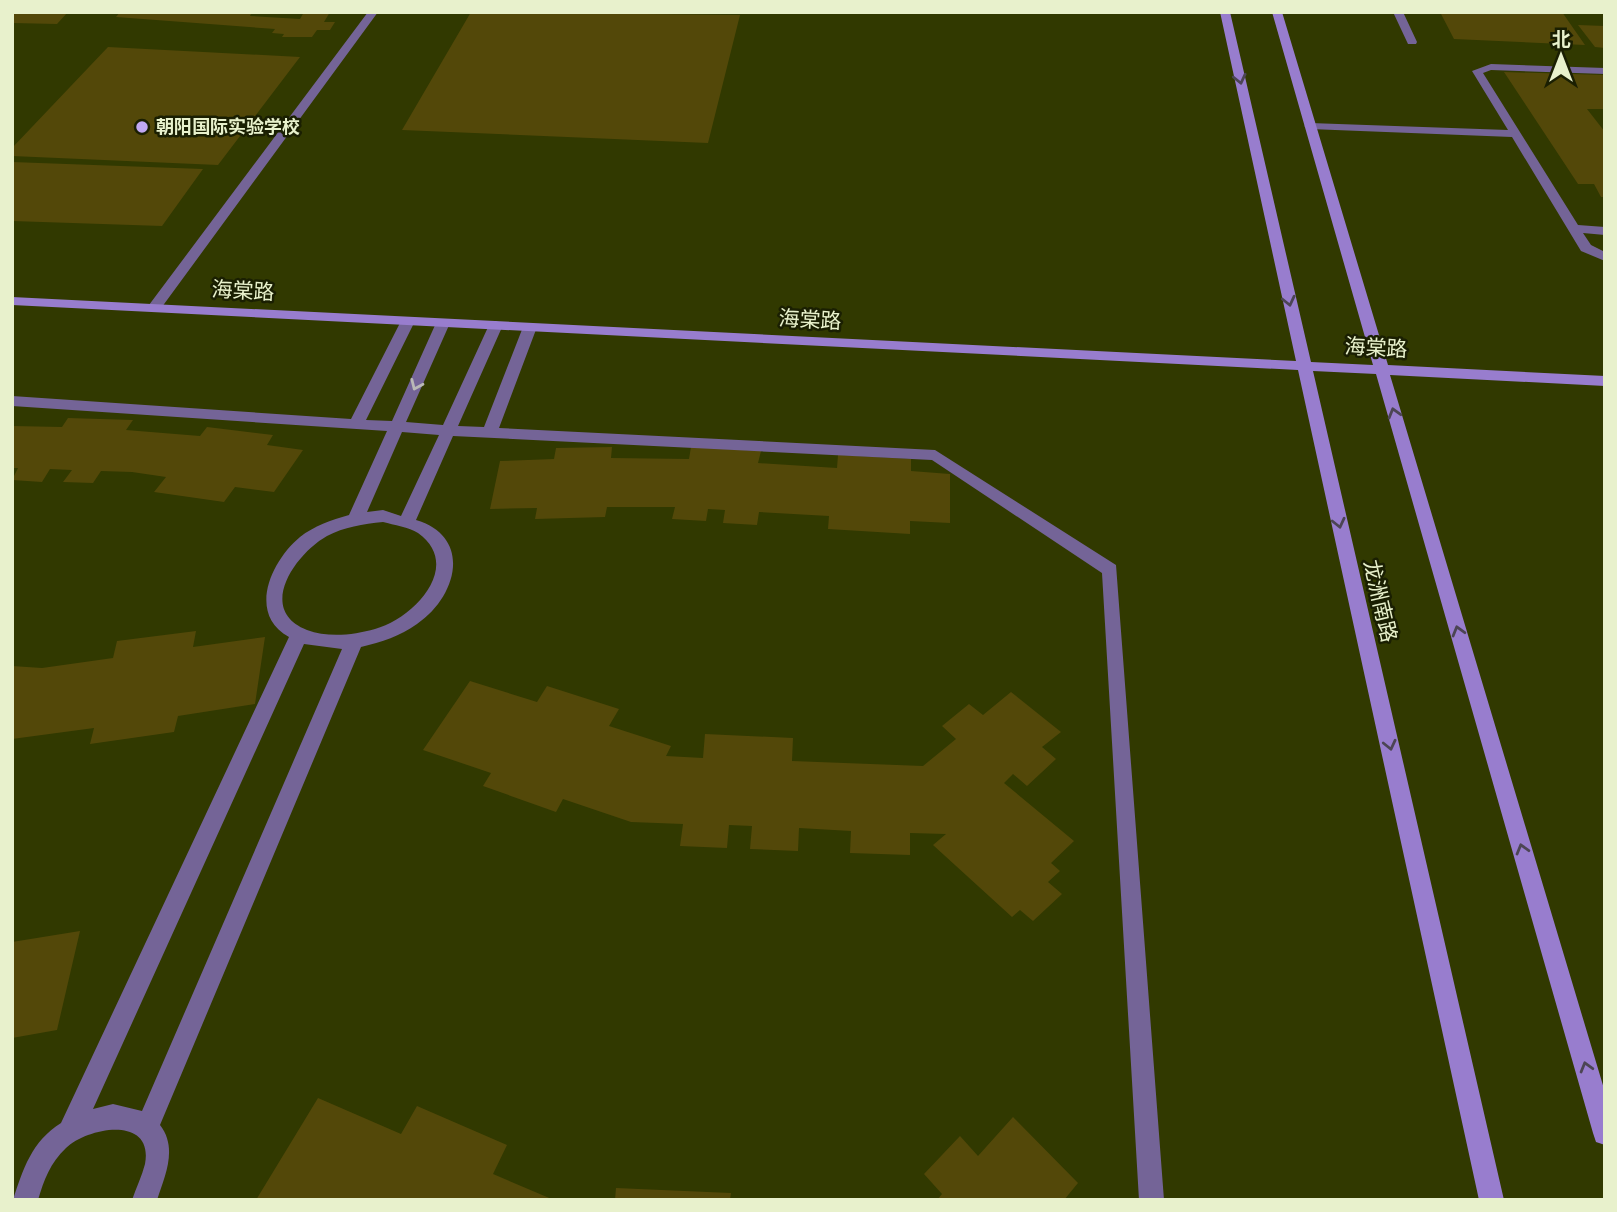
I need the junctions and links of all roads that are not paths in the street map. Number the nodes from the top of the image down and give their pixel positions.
1 (373, 12) edge
2 (1225, 12) edge
3 (1277, 12) edge
4 (1398, 12) edge
5 (1412, 42) dead end
6 (1605, 71) edge
7 (1310, 126) junction
8 (1514, 134) junction
9 (1575, 229) junction
10 (1605, 231) edge
11 (1605, 257) edge
12 (12, 301) edge
13 (154, 308) junction
14 (408, 321) junction
15 (443, 323) junction
16 (496, 325) junction
17 (530, 327) junction
18 (1304, 365) junction
19 (1381, 369) junction
20 (1605, 381) edge
21 (12, 401) edge
22 (356, 424) junction
23 (397, 427) junction
24 (448, 430) junction
25 (490, 433) junction
26 (356, 518) junction
27 (408, 519) junction
28 (299, 635) junction
29 (354, 643) junction
30 (147, 1127) junction
31 (71, 1129) junction
32 (1605, 1133) edge
33 (25, 1200) edge
34 (144, 1200) edge
35 (1152, 1200) edge
36 (1492, 1200) edge

1 - 13 street
2 -> 18 main road, 龙洲南路
3 - 7 main road
4 - 5 street
6 - 8 street
7 - 8 street
7 - 19 main road
8 - 9 street
9 - 10 street
9 - 11 street
12 - 13 main road, 海棠路
13 - 14 main road, 海棠路
14 - 15 main road, 海棠路
14 - 22 street
15 - 16 main road, 海棠路
15 -> 23 street
16 - 17 main road, 海棠路
16 - 24 street
17 - 18 main road, 海棠路
17 - 25 street
18 - 19 main road, 海棠路
18 -> 36 main road, 龙洲南路
19 - 20 main road, 海棠路
32 -> 19 main road
21 - 22 street
22 - 23 street
23 - 24 street
23 - 26 street
24 - 25 street
24 - 27 street
25 - 35 street
26 - 27 street
26 - 28 street
27 - 29 street
28 - 29 street
28 - 31 street
29 - 30 street
30 - 31 street
30 - 34 street
31 - 33 street

